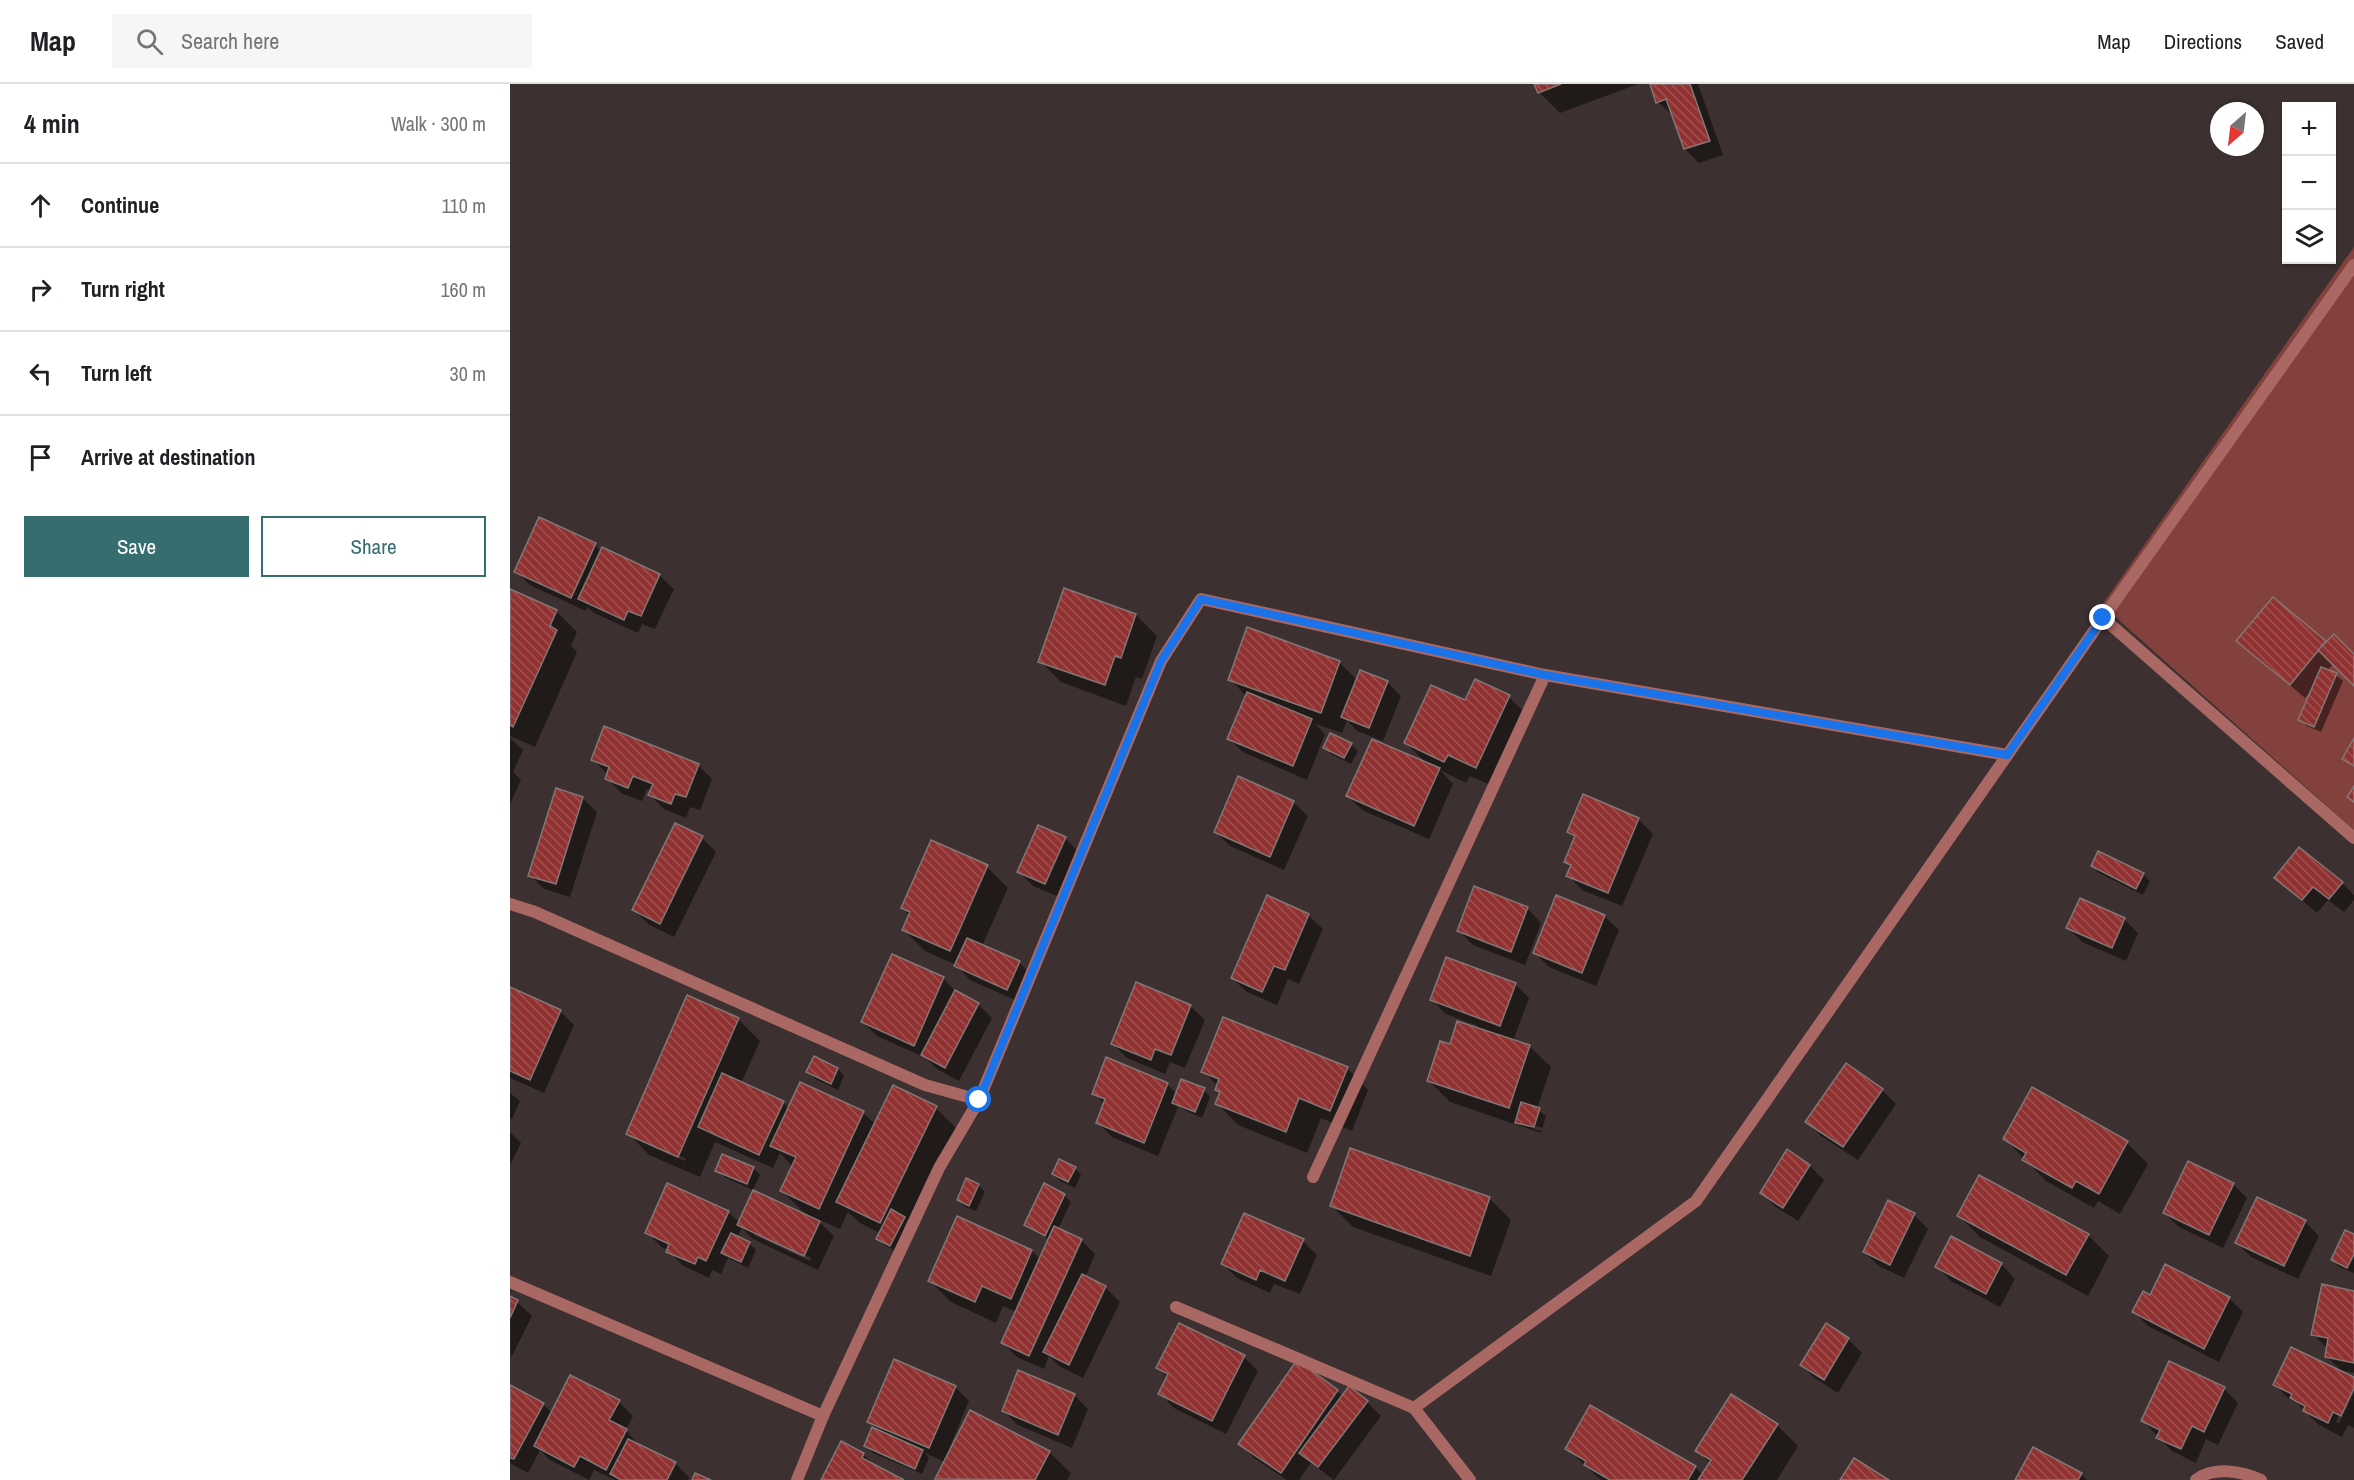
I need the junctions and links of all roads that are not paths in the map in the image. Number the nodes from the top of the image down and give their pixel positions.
1 (2354, 265) edge
2 (2103, 618) junction
3 (1545, 675) junction
4 (2007, 755) junction
5 (2354, 838) edge
6 (510, 904) edge
7 (979, 1100) junction
8 (1313, 1177) dead end
9 (510, 1282) edge
10 (1176, 1307) dead end
11 (1414, 1408) junction
12 (824, 1416) junction
13 (797, 1480) edge
14 (1470, 1480) edge
15 (2196, 1480) edge
16 (2262, 1480) edge

1 - 2 street
2 - 4 street
2 - 5 street
3 - 4 street
3 - 7 street
3 - 8 street
4 - 11 street
6 - 7 street
7 - 12 street
9 - 12 street
10 - 11 street
11 - 14 street
12 - 13 street
15 - 16 street

